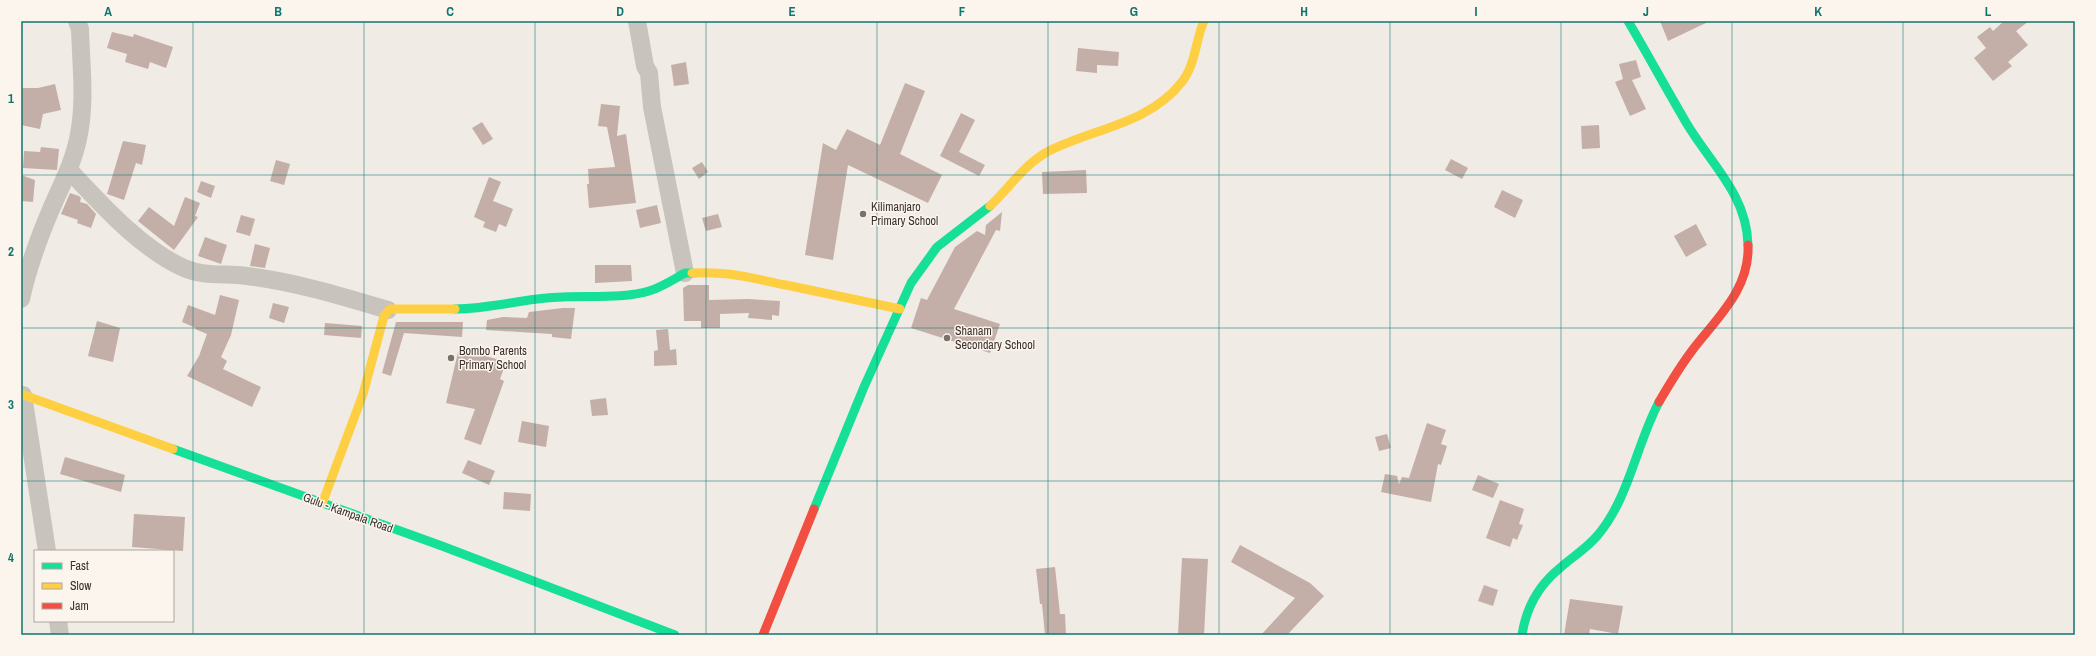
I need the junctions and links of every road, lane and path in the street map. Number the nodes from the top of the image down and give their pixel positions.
1 (77, 21) edge
2 (637, 21) edge
3 (1204, 21) edge
4 (1628, 21) edge
5 (69, 170) junction
6 (685, 273) junction
7 (21, 299) edge
8 (900, 309) junction
9 (388, 310) junction
10 (22, 395) edge
11 (322, 504) junction
12 (47, 550) edge
13 (58, 622) edge
14 (60, 635) edge
15 (675, 635) edge
16 (763, 635) edge
17 (1522, 635) edge

1 - 5 street
2 - 6 street
3 - 8 street
4 - 17 street
5 - 7 street
5 - 9 street
6 - 8 street
6 - 9 street
8 - 16 street
9 - 11 street
10 - 11 street, Gulu - Kampala Road
10 - 12 street
11 - 15 street, Gulu - Kampala Road
13 - 14 street

